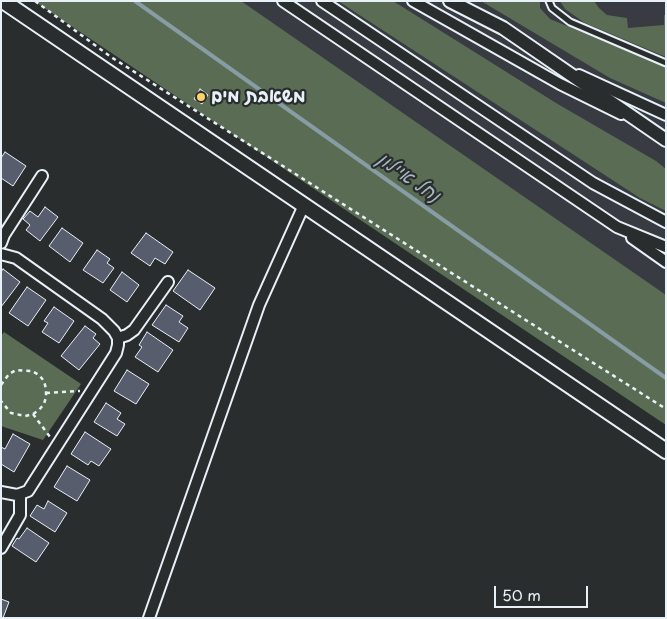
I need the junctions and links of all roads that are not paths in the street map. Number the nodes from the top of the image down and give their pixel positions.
1 (3, 1) edge
2 (283, 1) edge
3 (322, 1) edge
4 (413, 1) edge
5 (450, 1) edge
6 (465, 1) edge
7 (549, 1) edge
8 (502, 28) junction
9 (551, 62) junction
10 (666, 63) edge
11 (666, 115) edge
12 (650, 129) junction
13 (666, 140) edge
14 (42, 176) dead end
15 (304, 205) junction
16 (666, 222) edge
17 (617, 227) junction
18 (1, 243) edge
19 (666, 246) edge
20 (1, 253) edge
21 (666, 262) edge
22 (168, 282) dead end
23 (118, 338) junction
24 (666, 451) edge
25 (1, 492) edge
26 (20, 494) junction
27 (1, 548) edge
28 (149, 618) edge

1 - 15 main road
2 - 17 street
3 - 16 street
4 - 12 street
5 - 8 street
6 - 8 street
7 - 10 lane
8 - 9 street
9 - 11 street
9 - 12 street
12 - 13 street
14 - 18 street
15 - 24 main road
15 - 28 street
17 - 19 street
17 - 21 street
20 - 23 street
22 - 23 street
23 - 26 street
25 - 26 street
26 - 27 street

